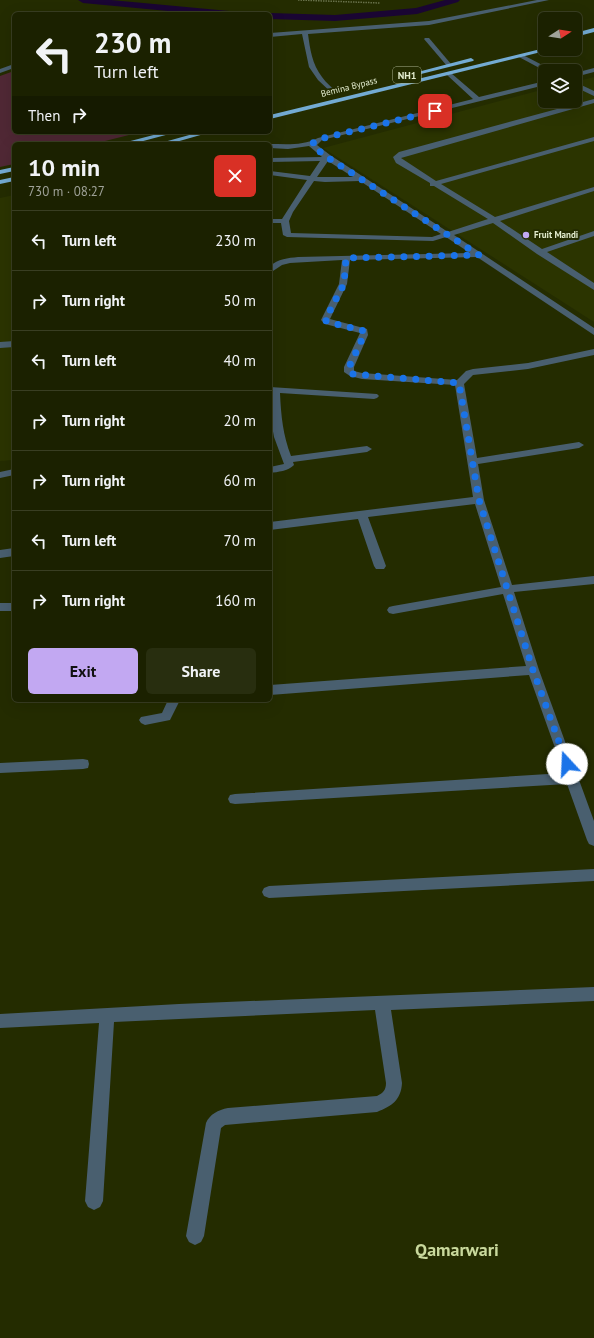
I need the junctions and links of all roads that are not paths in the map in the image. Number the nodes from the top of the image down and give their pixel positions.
1 (546, 0) edge
2 (594, 30) edge
3 (305, 33) junction
4 (582, 33) edge
5 (272, 35) edge
6 (427, 39) dead end
7 (538, 52) edge
8 (521, 56) junction
9 (479, 58) dead end
10 (449, 65) junction
11 (538, 65) edge
12 (12, 67) edge
13 (594, 70) edge
14 (0, 71) edge
15 (582, 73) edge
16 (411, 74) dead end
17 (449, 74) junction
18 (538, 85) edge
19 (582, 88) edge
20 (342, 91) dead end
21 (334, 93) junction
22 (594, 94) edge
23 (327, 95) dead end
24 (478, 100) junction
25 (594, 101) edge
26 (272, 117) edge
27 (166, 134) edge
28 (200, 134) edge
29 (594, 139) edge
30 (132, 142) edge
31 (169, 142) edge
32 (313, 143) junction
33 (272, 146) edge
34 (326, 158) junction
35 (272, 160) edge
36 (12, 169) edge
37 (0, 172) edge
38 (272, 173) edge
39 (12, 179) edge
40 (312, 179) junction
41 (360, 179) junction
42 (0, 182) edge
43 (433, 184) junction
44 (594, 189) edge
45 (494, 220) junction
46 (272, 221) edge
47 (285, 221) junction
48 (594, 233) edge
49 (448, 235) junction
50 (540, 252) junction
51 (479, 255) junction
52 (346, 258) junction
53 (272, 268) edge
54 (594, 287) edge
55 (594, 332) edge
56 (12, 344) edge
57 (0, 345) edge
58 (594, 352) edge
59 (459, 383) junction
60 (272, 390) edge
61 (374, 396) dead end
62 (579, 445) dead end
63 (367, 449) dead end
64 (288, 460) junction
65 (473, 462) junction
66 (272, 470) edge
67 (12, 472) edge
68 (0, 475) edge
69 (479, 500) junction
70 (362, 514) junction
71 (272, 526) edge
72 (12, 552) edge
73 (0, 554) edge
74 (380, 566) dead end
75 (594, 580) edge
76 (507, 590) junction
77 (12, 607) edge
78 (0, 608) edge
79 (392, 610) dead end
80 (533, 670) junction
81 (272, 690) edge
82 (173, 702) edge
83 (146, 720) dead end
84 (83, 764) dead end
85 (0, 768) edge
86 (572, 778) junction
87 (235, 799) dead end
88 (594, 840) edge
89 (594, 875) edge
90 (269, 892) dead end
91 (594, 994) edge
92 (382, 1003) junction
93 (107, 1015) junction
94 (0, 1021) edge
95 (94, 1200) dead end
96 (195, 1236) dead end

1 - 3 street
2 - 4 highway
3 - 5 street
3 - 21 street
6 - 10 street
7 - 8 highway, Bemina Bypass / NH1
8 - 11 street
8 - 17 highway, Bemina Bypass / NH1
9 - 10 highway, NH1
10 - 16 highway, NH1
12 - 14 street
13 - 15 street
17 - 24 street
17 - 26 highway, Bemina Bypass / NH1
18 - 24 street
19 - 22 street
20 - 21 highway, Bemina Bypass
21 - 23 highway, Bemina Bypass
24 - 32 street
25 - 43 street
27 - 30 highway
28 - 31 highway
29 - 43 street
32 - 33 street
32 - 34 street
34 - 35 street
34 - 40 street
34 - 41 street
36 - 37 highway
38 - 40 street
39 - 42 highway
40 - 41 street
40 - 47 street
41 - 49 street
43 - 45 street
44 - 45 street
45 - 49 street
45 - 50 street
46 - 47 street
47 - 49 street
48 - 50 street
49 - 51 street
50 - 54 street
51 - 52 street
51 - 55 street
52 - 53 street
52 - 59 street
56 - 57 street
58 - 59 street
59 - 65 street
60 - 61 street
60 - 64 street
62 - 65 street
63 - 64 street
64 - 66 street
65 - 69 street
67 - 68 street
69 - 70 street
69 - 76 street
70 - 71 street
70 - 74 street
72 - 73 street
75 - 76 street
76 - 79 street
76 - 80 street
77 - 78 street
80 - 81 street
80 - 86 street
82 - 83 street
84 - 85 street
86 - 87 street
86 - 88 street
89 - 90 street
91 - 92 street
92 - 93 street
92 - 96 street
93 - 94 street
93 - 95 street

